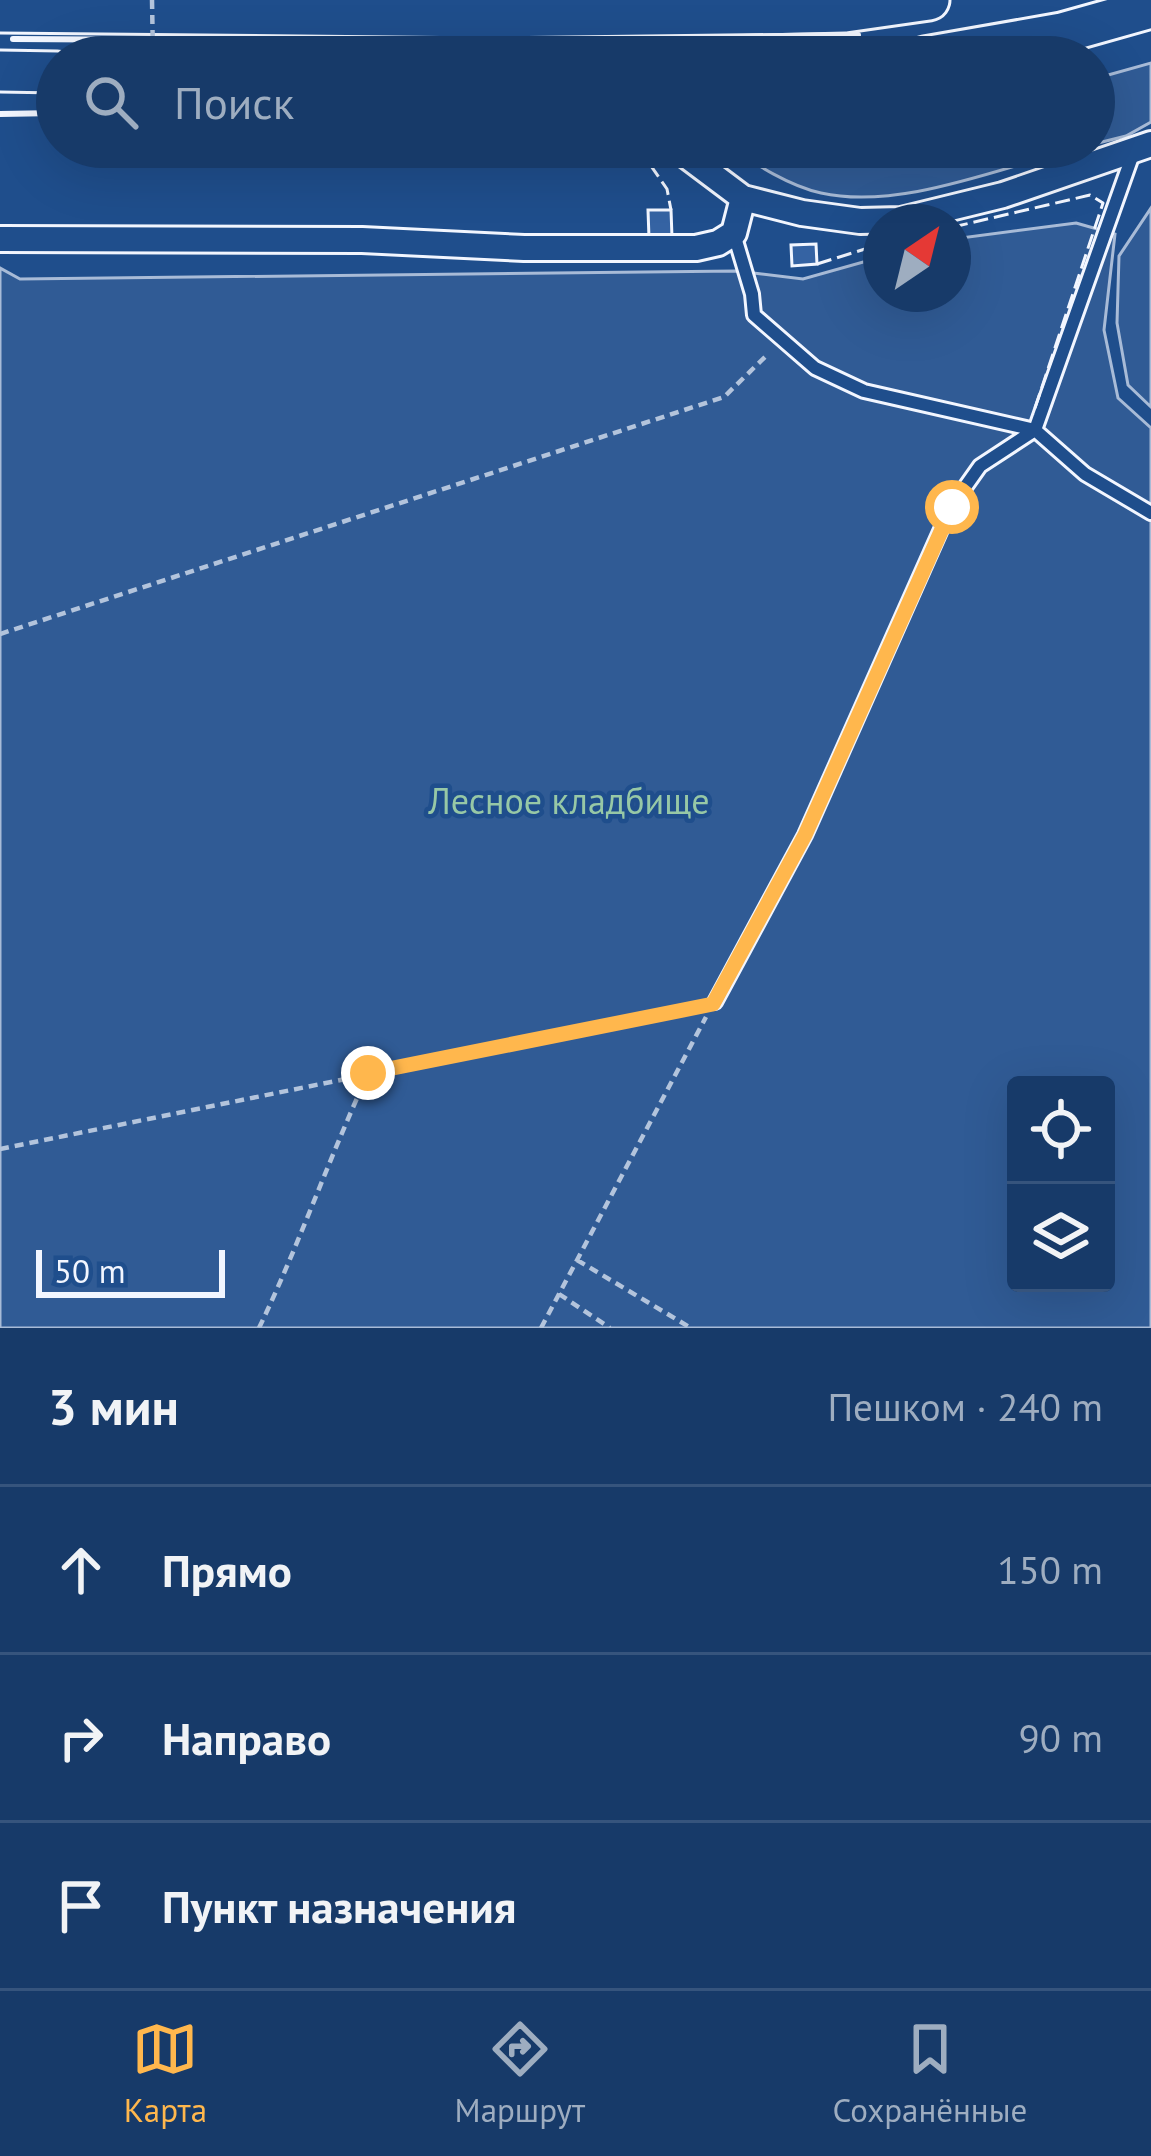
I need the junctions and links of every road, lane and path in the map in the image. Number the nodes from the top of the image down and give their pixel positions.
1 (152, 0) edge
2 (929, 0) edge
3 (1151, 8) edge
4 (0, 12) edge
5 (153, 36) edge
6 (1045, 36) edge
7 (0, 71) edge
8 (36, 72) edge
9 (1143, 147) edge
10 (703, 168) edge
11 (1082, 168) edge
12 (743, 198) junction
13 (734, 233) junction
14 (0, 239) edge
15 (781, 342) junction
16 (1035, 430) junction
17 (1151, 513) edge
18 (0, 634) edge
19 (715, 1002) dead end
20 (368, 1073) junction
21 (0, 1149) edge
22 (577, 1260) junction
23 (559, 1294) junction
24 (259, 1328) edge
25 (541, 1328) edge
26 (610, 1328) edge
27 (691, 1328) edge

1 - 5 path, bridge
2 - 4 highway
3 - 6 highway
7 - 8 highway
9 - 16 lane
10 - 12 street
11 - 12 street
12 - 13 street
13 - 14 street
13 - 15 lane
15 - 16 lane
15 - 18 path
16 - 17 lane
16 - 19 lane
20 - 21 path
20 - 22 path
20 - 24 path
22 - 23 path
22 - 27 path
23 - 25 path
23 - 26 path

